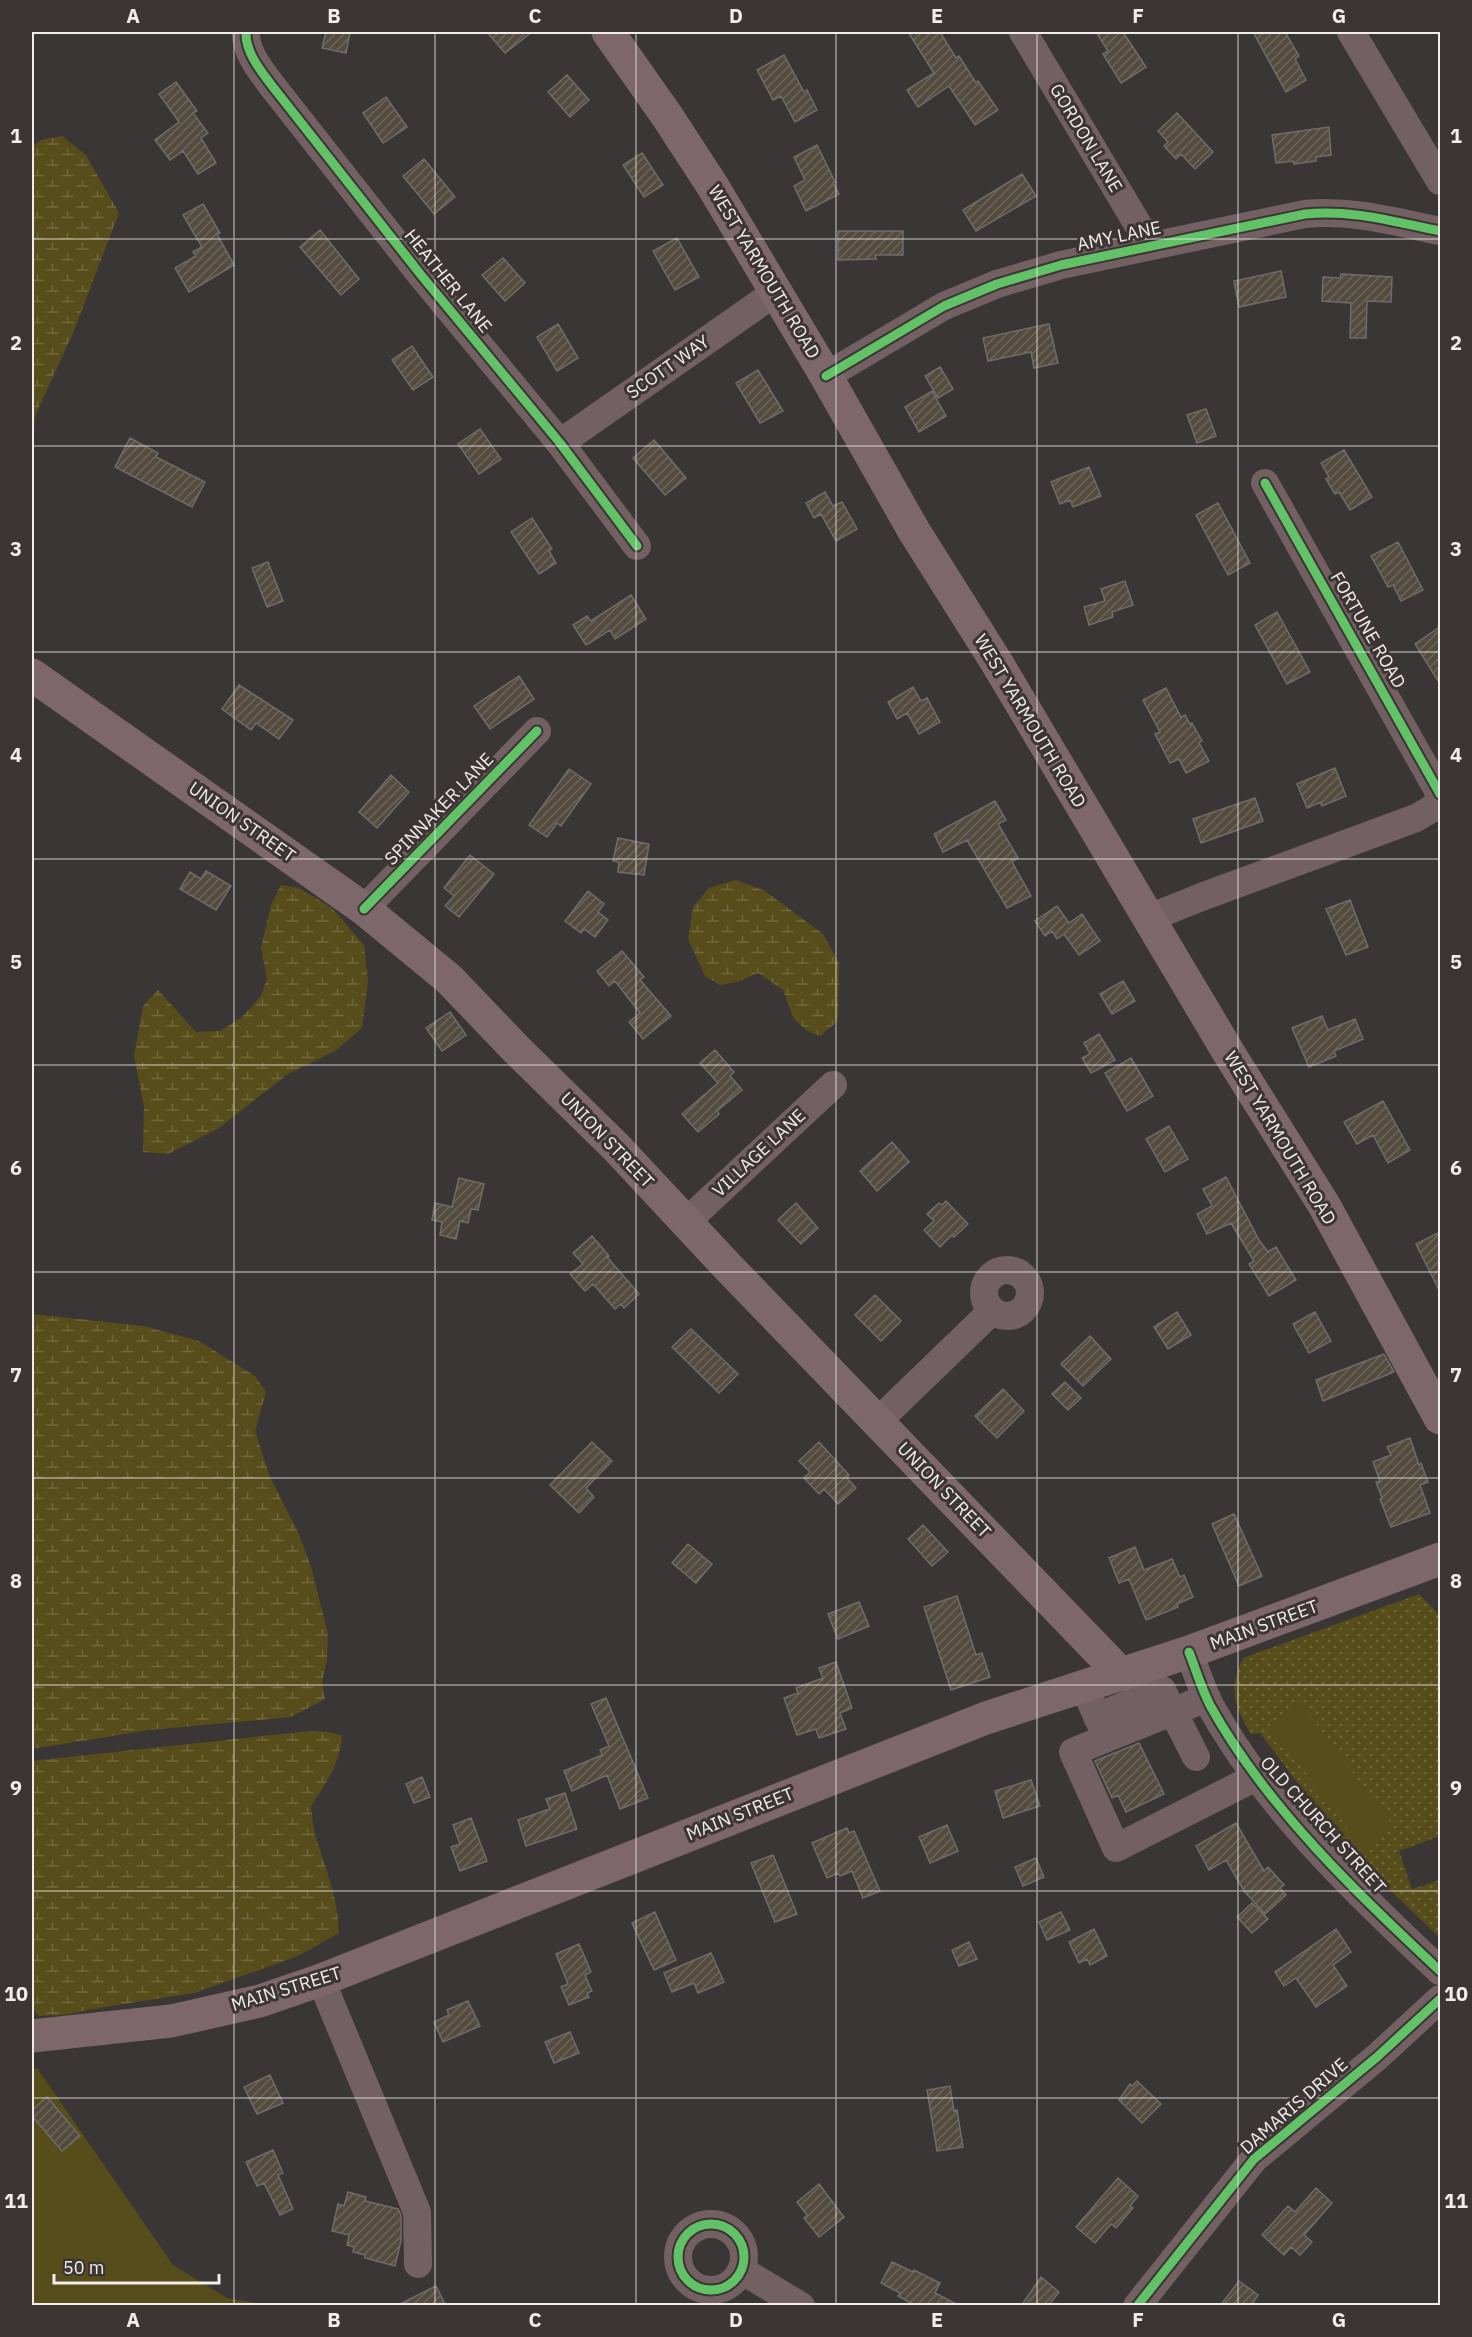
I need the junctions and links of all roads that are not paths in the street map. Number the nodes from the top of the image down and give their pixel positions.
1 (246, 32) edge
2 (608, 32) edge
3 (1023, 32) edge
4 (1351, 32) edge
5 (1440, 181) edge
6 (1440, 231) edge
7 (1150, 245) junction
8 (776, 292) junction
9 (826, 376) junction
10 (560, 442) junction
11 (1265, 483) dead end
12 (637, 546) dead end
13 (32, 675) edge
14 (537, 731) dead end
15 (1440, 796) edge
16 (364, 909) junction
17 (1149, 918) junction
18 (832, 1085) dead end
19 (686, 1222) junction
20 (992, 1311) dead end
21 (1440, 1418) edge
22 (877, 1422) junction
23 (1440, 1560) edge
24 (1189, 1652) junction
25 (1122, 1675) junction
26 (1084, 1687) junction
27 (1207, 1698) junction
28 (1173, 1712) junction
29 (1102, 1728) junction
30 (1196, 1757) dead end
31 (1256, 1777) junction
32 (1440, 1971) edge
33 (321, 1980) junction
34 (1440, 1999) edge
35 (32, 2036) edge
36 (418, 2264) dead end
37 (741, 2270) dead end
38 (801, 2306) edge
39 (1137, 2306) edge

1 - 10 street, HEATHER LANE
2 - 8 main road, WEST YARMOUTH ROAD
3 - 7 street, GORDON LANE
4 - 5 street
6 - 7 street, AMY LANE
7 - 9 street, AMY LANE
8 - 9 main road, WEST YARMOUTH ROAD
8 - 10 street, SCOTT WAY
9 - 17 main road, WEST YARMOUTH ROAD
10 - 12 street, HEATHER LANE
11 - 15 street, FORTUNE ROAD
13 - 16 main road, UNION STREET
14 - 16 street, SPINNAKER LANE
15 - 17 street, FORTUNE ROAD
16 - 19 main road, UNION STREET
17 - 21 main road, WEST YARMOUTH ROAD
18 - 19 street, VILLAGE LANE
19 - 22 main road, UNION STREET
20 - 22 street
22 - 25 main road, UNION STREET
23 - 24 main road, MAIN STREET
24 - 25 main road, MAIN STREET
24 - 27 street, OLD CHURCH STREET
25 - 26 main road, MAIN STREET
26 - 29 street
26 - 33 main road, MAIN STREET
27 - 28 street
27 - 31 street, OLD CHURCH STREET
28 - 29 street
28 - 30 street
29 - 31 street
31 - 32 street, OLD CHURCH STREET
33 - 35 main road, MAIN STREET
33 - 36 street
34 - 39 street, DAMARIS DRIVE
37 - 38 street

